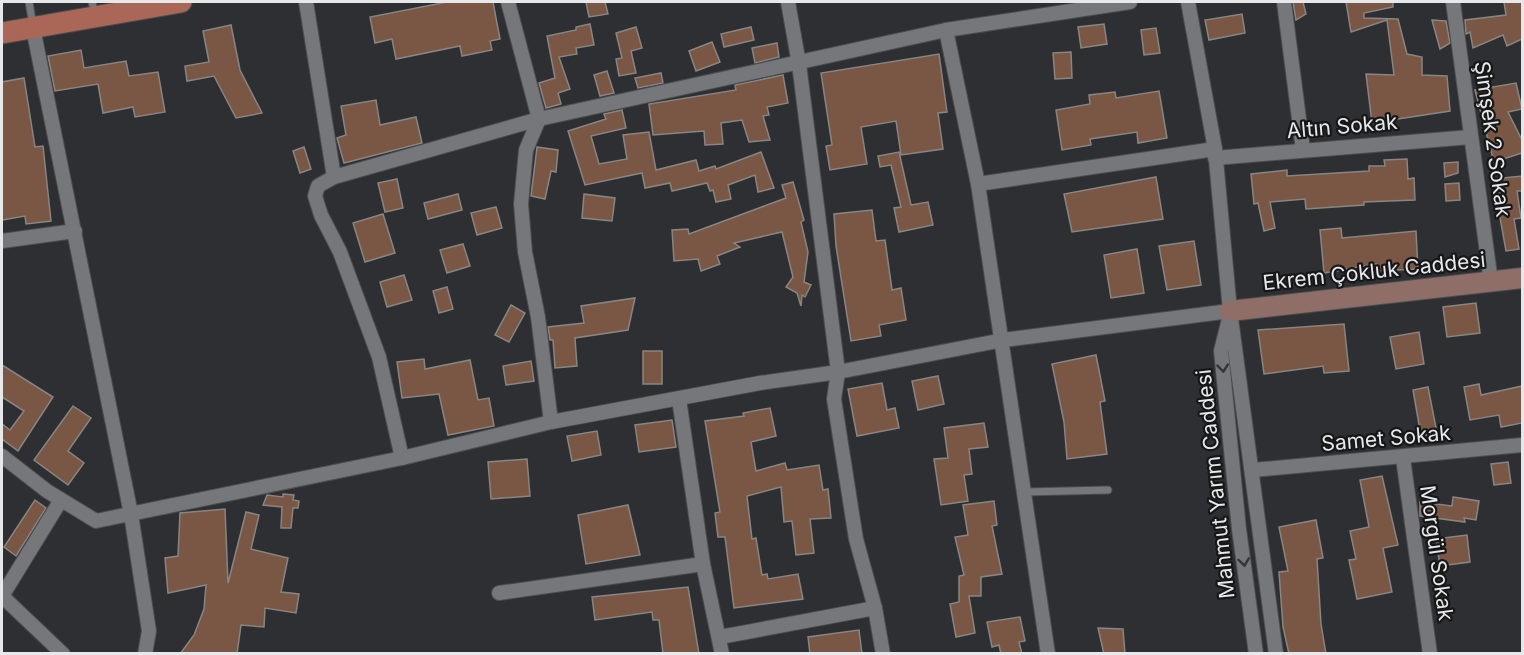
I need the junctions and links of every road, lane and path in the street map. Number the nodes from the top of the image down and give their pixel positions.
1 (29, 2) edge
2 (182, 2) edge
3 (306, 2) edge
4 (508, 2) edge
5 (788, 2) edge
6 (1130, 2) edge
7 (1188, 2) edge
8 (1284, 2) edge
9 (1453, 2) edge
10 (94, 9) edge
11 (33, 28) junction
12 (946, 30) junction
13 (2, 33) edge
14 (799, 64) junction
15 (539, 118) junction
16 (1471, 137) junction
17 (1304, 150) junction
18 (1215, 154) junction
19 (334, 177) junction
20 (978, 184) junction
21 (75, 231) junction
22 (2, 241) edge
23 (1522, 278) edge
24 (1491, 282) junction
25 (1230, 311) junction
26 (1002, 340) junction
27 (838, 372) junction
28 (679, 399) junction
29 (551, 422) junction
30 (1522, 445) edge
31 (2, 456) edge
32 (402, 458) junction
33 (1403, 458) junction
34 (1253, 470) junction
35 (1108, 490) dead end
36 (1024, 492) junction
37 (61, 500) junction
38 (131, 514) junction
39 (703, 564) junction
40 (499, 593) dead end
41 (875, 608) junction
42 (720, 637) junction
43 (63, 654) edge
44 (145, 654) edge
45 (722, 654) edge
46 (883, 654) edge
47 (1048, 654) edge
48 (1256, 654) edge
49 (1276, 654) edge
50 (1430, 654) edge

1 - 11 lane
2 - 10 main road
3 - 19 street
4 - 15 street
5 - 14 street
6 - 12 street
7 - 18 street, Mahmut Yarım Caddesi
8 - 17 street
9 - 16 street, Şimşek 2 Sokak
10 - 11 main road
11 - 13 main road
11 - 21 street
12 - 14 street
12 - 20 street
14 - 15 street
14 - 27 street
15 - 19 street
15 - 29 street
16 - 17 street, Altın Sokak
16 - 24 street, Şimşek 2 Sokak
17 - 18 street, Altın Sokak
18 - 20 street, Altın Sokak
18 - 25 street, Mahmut Yarım Caddesi
19 - 32 street
20 - 26 street
21 - 22 street
21 - 38 street
23 - 24 street, Ekrem Çokluk Caddesi
24 - 25 street, Ekrem Çokluk Caddesi
25 - 26 street
25 - 34 street, Mahmut Yarım Caddesi
25 -> 48 street, Mahmut Yarım Caddesi
26 - 27 street
26 - 36 street
27 - 28 street
27 - 41 street
28 - 29 street
28 - 39 street
29 - 32 street
30 - 33 street, Samet Sokak
31 - 37 street
32 - 38 street
33 - 34 street, Samet Sokak
33 - 50 street, Morgül Sokak
34 - 49 street, Mahmut Yarım Caddesi
35 - 36 lane
36 - 47 street
37 - 38 street
37 - 43 street
38 - 44 street
39 - 40 street
39 - 42 street
41 - 42 street
41 - 46 street
42 - 45 street

